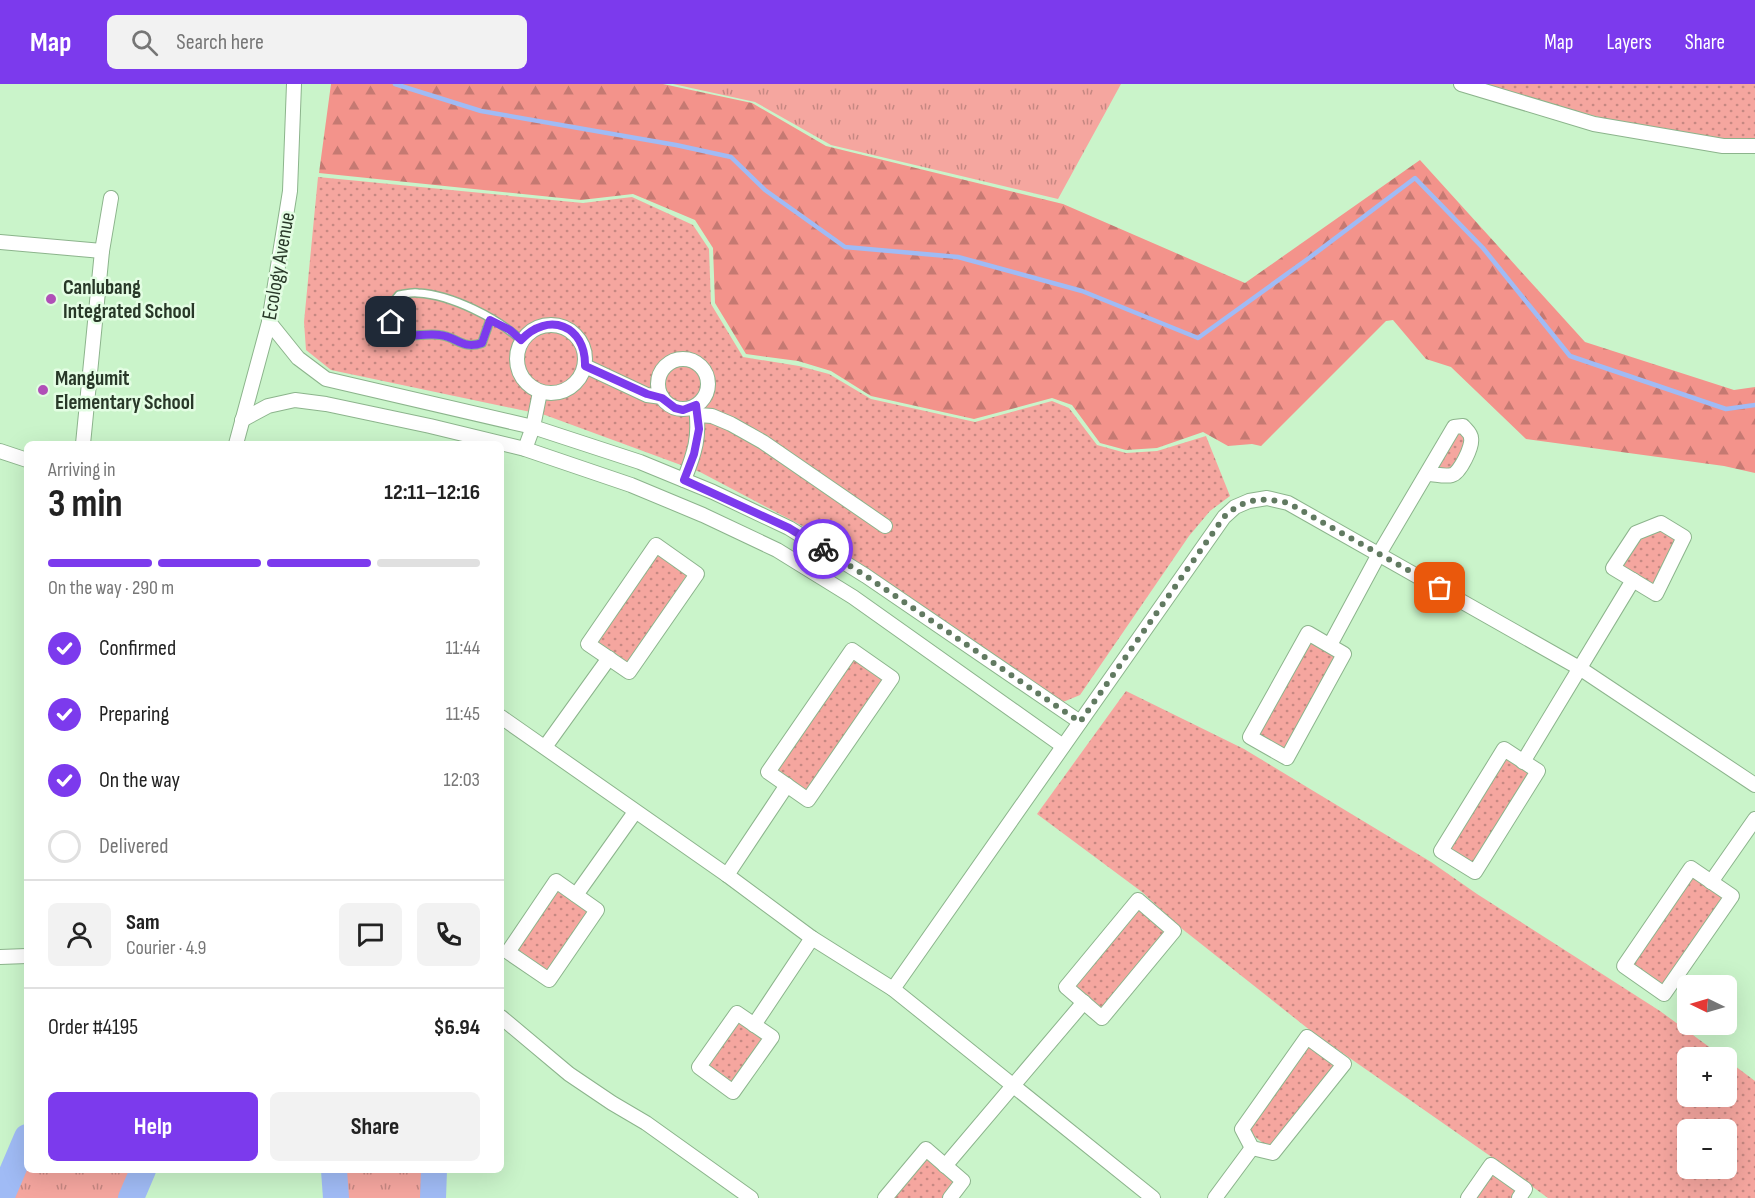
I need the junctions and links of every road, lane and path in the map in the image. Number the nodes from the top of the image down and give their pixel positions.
1 (294, 84) edge
2 (1461, 84) edge
3 (1755, 146) edge
4 (111, 198) dead end
5 (0, 242) edge
6 (102, 251) junction
7 (490, 320) junction
8 (269, 322) junction
9 (521, 340) junction
10 (585, 366) junction
11 (369, 389) junction
12 (540, 392) junction
13 (662, 398) junction
14 (436, 404) junction
15 (697, 410) junction
16 (367, 412) junction
17 (242, 420) junction
18 (430, 426) junction
19 (533, 427) junction
20 (83, 441) edge
21 (237, 441) edge
22 (492, 441) edge
23 (504, 444) edge
24 (525, 449) junction
25 (0, 451) edge
26 (24, 459) edge
27 (1428, 474) dead end
28 (684, 480) junction
29 (885, 526) dead end
30 (1380, 554) junction
31 (1634, 580) junction
32 (1330, 645) junction
33 (609, 658) junction
34 (1581, 669) junction
35 (504, 719) edge
36 (1080, 722) junction
37 (1063, 746) junction
38 (545, 747) junction
39 (1523, 762) junction
40 (787, 785) junction
41 (1755, 785) edge
42 (635, 812) junction
43 (1755, 819) edge
44 (727, 875) junction
45 (1712, 882) junction
46 (576, 895) junction
47 (812, 938) junction
48 (24, 956) edge
49 (0, 957) edge
50 (893, 989) junction
51 (1084, 1002) junction
52 (504, 1020) edge
53 (754, 1025) junction
54 (1013, 1086) junction
55 (1252, 1148) junction
56 (945, 1166) junction
57 (751, 1198) edge
58 (885, 1198) edge
59 (950, 1198) edge
60 (1153, 1198) edge
61 (1215, 1198) edge
62 (1468, 1198) edge
63 (1519, 1198) edge

1 - 8 street, Ecology Avenue
2 - 3 street
4 - 6 street
5 - 6 street
6 - 20 street
7 - 7 lane
7 - 9 lane
8 - 11 street
8 - 17 street, Ecology Avenue
9 - 10 street
9 - 12 street
10 - 12 street
10 - 13 street
11 - 14 street
11 - 16 street
12 - 19 street
13 - 15 street
13 - 15 street
14 - 18 street
14 - 19 street
15 - 28 street
15 - 29 street
16 - 17 street
16 - 18 street
17 - 21 street, Ecology Avenue
18 - 22 street
19 - 24 street
19 - 28 street
23 - 24 street
24 - 37 street
25 - 26 street
27 - 30 street
28 - 36 street
30 - 32 street
30 - 34 street
30 - 36 street
31 - 31 street
31 - 34 street
32 - 32 street
33 - 33 street
33 - 38 street
34 - 39 street
34 - 41 street
35 - 38 street
36 - 37 street
37 - 50 street
38 - 42 street
39 - 39 street
40 - 40 street
40 - 44 street
42 - 44 street
42 - 46 street
43 - 45 street
44 - 47 street
45 - 45 street
46 - 46 street
47 - 50 street
47 - 53 street
48 - 49 street
50 - 54 street
51 - 51 street
51 - 54 street
52 - 57 street
53 - 53 street
54 - 56 street
54 - 60 street
55 - 55 street
55 - 61 street
56 - 58 street
56 - 59 street
62 - 63 street

